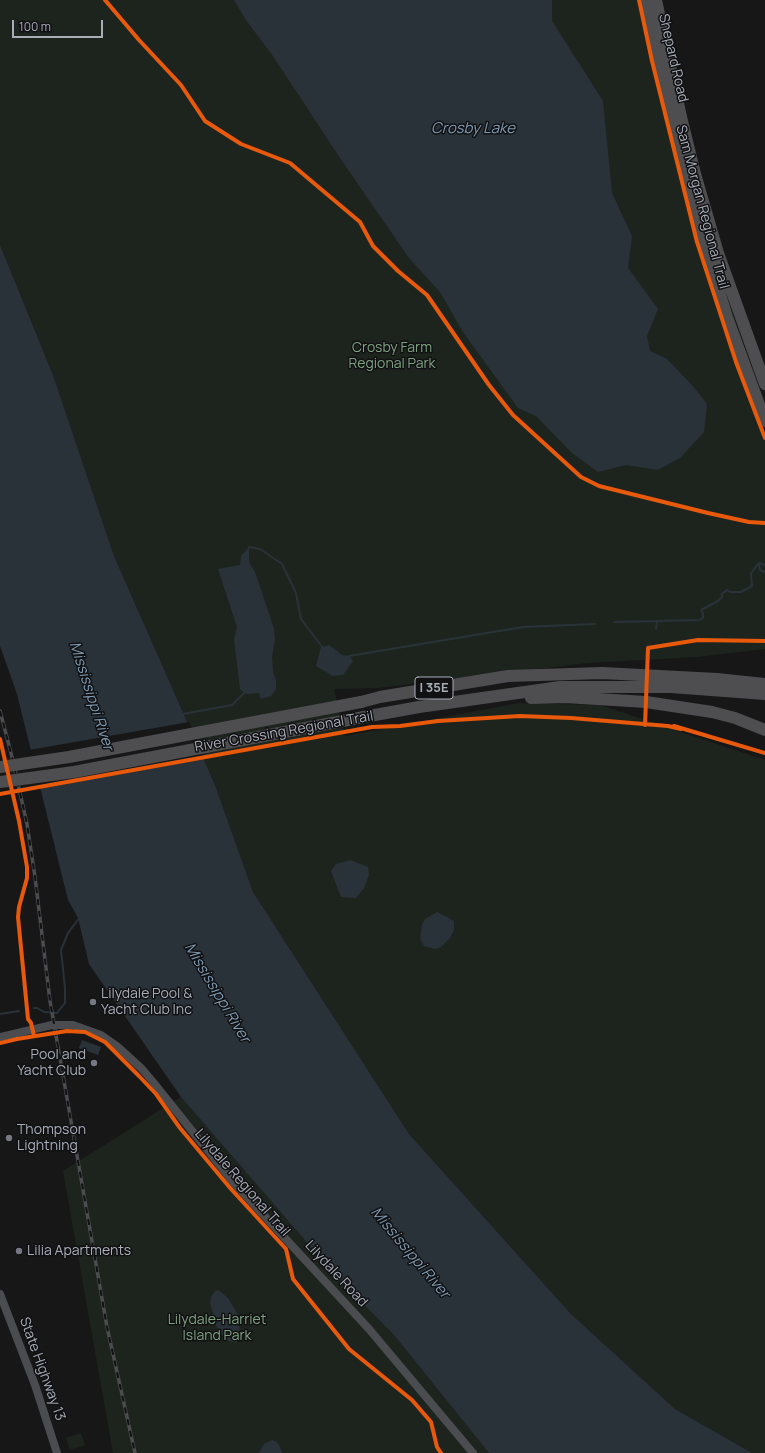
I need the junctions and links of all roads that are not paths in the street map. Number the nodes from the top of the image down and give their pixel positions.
1 (644, 0) edge
2 (656, 0) edge
3 (765, 384) edge
4 (765, 421) edge
5 (765, 684) edge
6 (765, 694) edge
7 (494, 696) junction
8 (765, 730) edge
9 (0, 767) edge
10 (0, 782) edge
11 (0, 1037) edge
12 (0, 1294) edge
13 (57, 1453) edge
14 (472, 1453) edge

1 - 4 highway, Shepard Road
2 - 3 highway, Shepard Road
5 - 9 highway, I 35E, bridge
6 - 7 highway, I 35E
7 - 8 highway
7 - 10 highway, I 35E, bridge
11 - 14 street, Lilydale Road
12 - 13 street, State Highway 13

